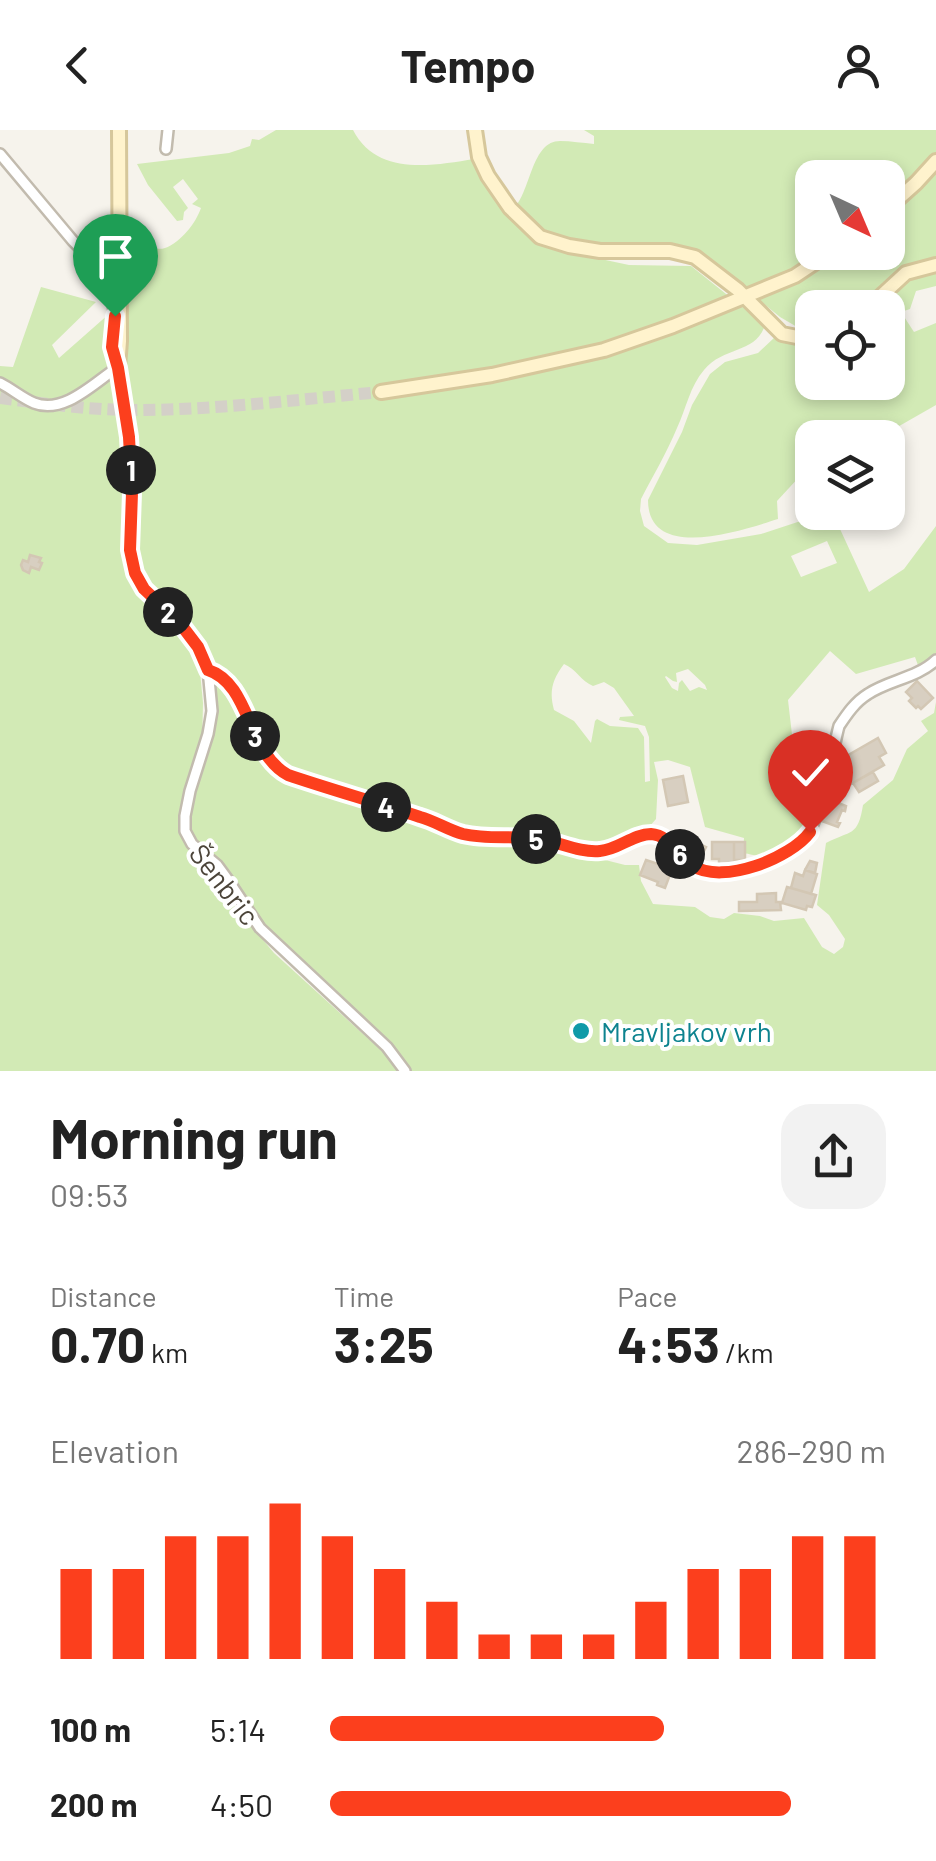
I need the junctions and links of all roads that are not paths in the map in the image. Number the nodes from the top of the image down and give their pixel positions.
1 (118, 130) edge
2 (168, 130) edge
3 (475, 130) edge
4 (166, 150) dead end
5 (0, 154) edge
6 (936, 161) edge
7 (905, 193) edge
8 (936, 266) edge
9 (804, 270) edge
10 (888, 290) edge
11 (744, 297) junction
12 (795, 337) edge
13 (118, 368) junction
14 (0, 384) edge
15 (382, 392) tunnel mouth
16 (936, 660) edge
17 (208, 670) junction
18 (405, 1071) edge

1 - 13 street
2 - 4 street
3 - 11 street
5 - 13 street
6 - 7 street
8 - 10 street
9 - 11 street
11 - 12 street
11 - 15 street
13 - 14 street
13 - 17 street
16 - 17 street
17 - 18 street, Šenbric

